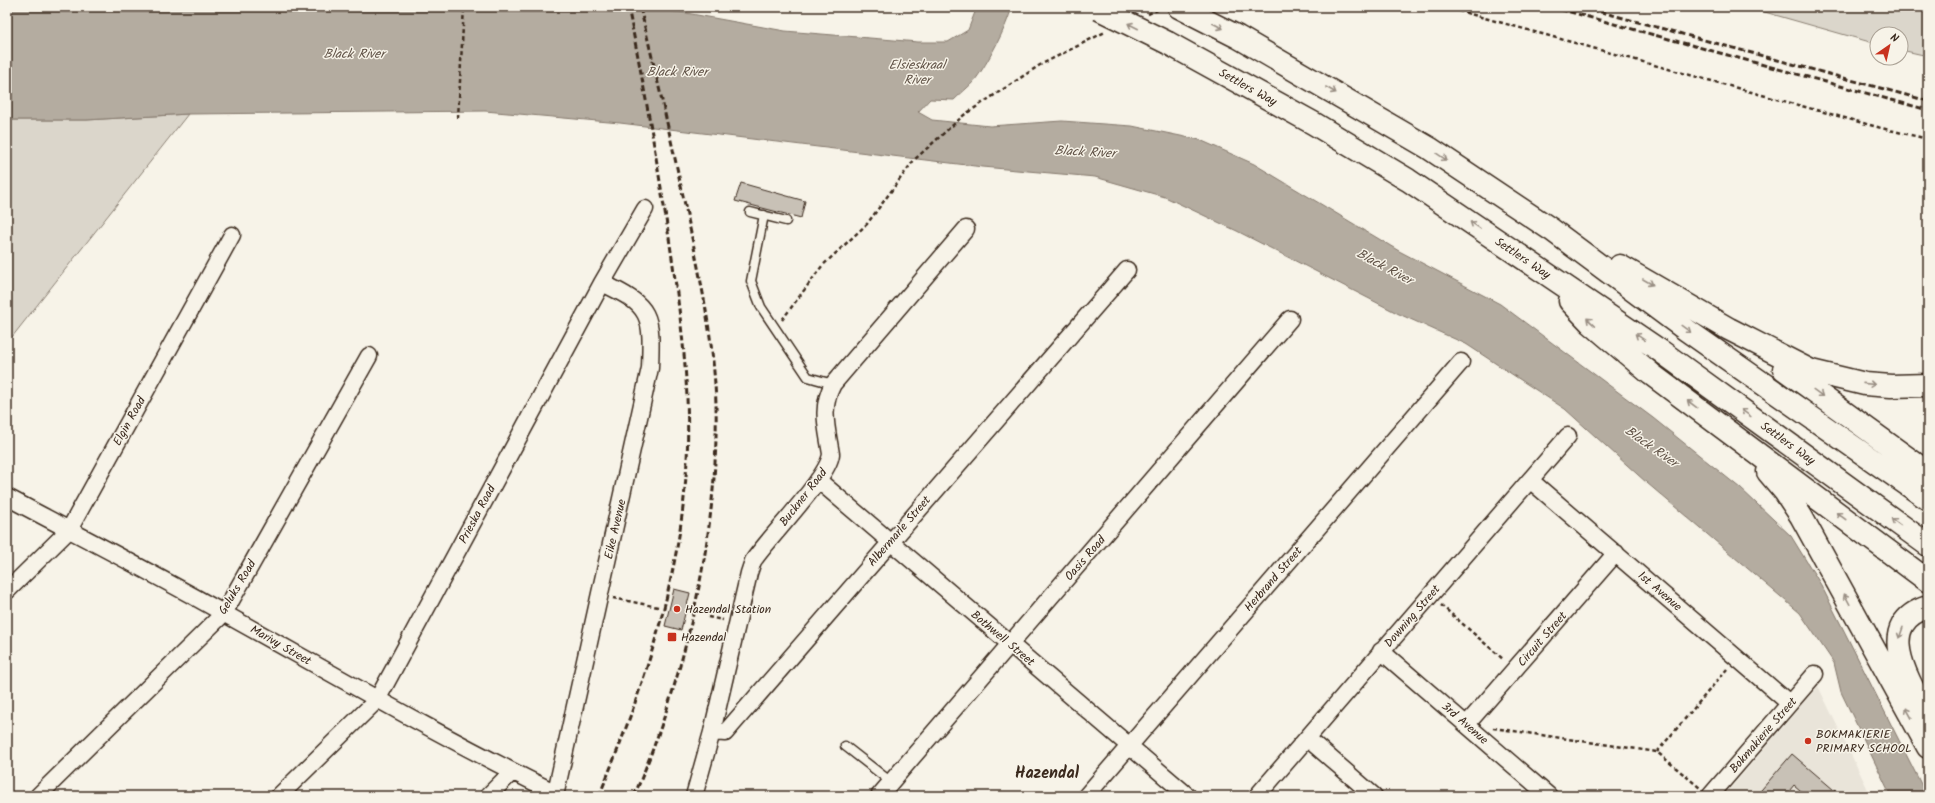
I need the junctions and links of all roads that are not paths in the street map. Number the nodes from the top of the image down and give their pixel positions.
1 (1097, 8) edge
2 (1175, 8) edge
3 (644, 209) dead end
4 (750, 212) dead end
5 (764, 215) junction
6 (786, 221) dead end
7 (966, 229) dead end
8 (1552, 230) junction
9 (232, 235) dead end
10 (1536, 267) junction
11 (1126, 270) dead end
12 (602, 284) junction
13 (1290, 319) dead end
14 (1730, 329) junction
15 (369, 356) dead end
16 (1461, 362) dead end
17 (833, 384) junction
18 (1928, 385) edge
19 (1568, 436) dead end
20 (1735, 437) junction
21 (1928, 473) edge
22 (818, 480) junction
23 (1530, 480) junction
24 (7, 497) edge
25 (1928, 499) edge
26 (69, 530) junction
27 (891, 542) junction
28 (1928, 545) edge
29 (1616, 553) junction
30 (1928, 581) edge
31 (7, 591) edge
32 (1928, 607) edge
33 (224, 613) junction
34 (1011, 644) junction
35 (1381, 651) junction
36 (1815, 674) dead end
37 (377, 700) junction
38 (1790, 703) junction
39 (1928, 716) edge
40 (1467, 724) junction
41 (712, 732) junction
42 (1307, 738) junction
43 (1129, 745) junction
44 (844, 746) dead end
45 (1928, 747) edge
46 (512, 772) junction
47 (891, 782) junction
48 (555, 794) edge
49 (38, 796) edge
50 (279, 796) edge
51 (488, 796) edge
52 (694, 796) edge
53 (879, 796) edge
54 (1086, 796) edge
55 (1188, 796) edge
56 (1257, 796) edge
57 (1374, 796) edge
58 (1548, 796) edge
59 (1710, 796) edge

10 -> 1 highway, Settlers Way, bridge
2 -> 8 highway
3 - 12 street, Prieska Road
4 - 5 lane
5 - 6 lane
5 - 17 lane
7 - 17 street, Buckner Road
8 -> 14 highway
8 -> 25 highway
9 - 26 street, Elgin Road
20 -> 10 highway
28 -> 10 highway, Settlers Way
11 - 27 street, Albermarle Street
12 - 37 street, Prieska Road
12 - 48 street, Eike Avenue
13 - 34 street, Oasis Road
14 -> 18 highway
14 -> 21 highway
15 - 33 street, Geluks Road
16 - 43 street, Herbrand Street
17 - 22 street, Buckner Road
19 - 23 street, Downing Street
30 -> 20 highway
45 -> 20 highway
22 - 27 street, Bothwell Street
22 - 41 street, Buckner Road
23 - 29 street, 1st Avenue
23 - 35 street, Downing Street
24 - 26 street, Marivy Street
26 - 31 street, Elgin Road
26 - 33 street, Marivy Street
27 - 34 street, Bothwell Street
27 - 41 street, Albermarle Street
29 - 38 street, 1st Avenue
29 - 40 street, Circuit Street
32 -> 39 highway
33 - 37 street, Marivy Street
33 - 49 street, Geluks Road
34 - 43 street, Bothwell Street
34 - 47 street, Oasis Road
35 - 40 street, 3rd Avenue
35 - 42 street, Downing Street
36 - 38 street, Bokmakierie Street
37 - 46 street, Marivy Street
37 - 50 street, Prieska Road
38 - 59 street, Bokmakierie Street
40 - 58 street, 3rd Avenue
41 - 52 street
42 - 56 street, Downing Street
42 - 57 street
43 - 54 street, Herbrand Street
43 - 55 street, Bothwell Street
44 - 47 lane
46 - 48 street, Marivy Street
46 - 51 street
47 - 53 street, Oasis Road

